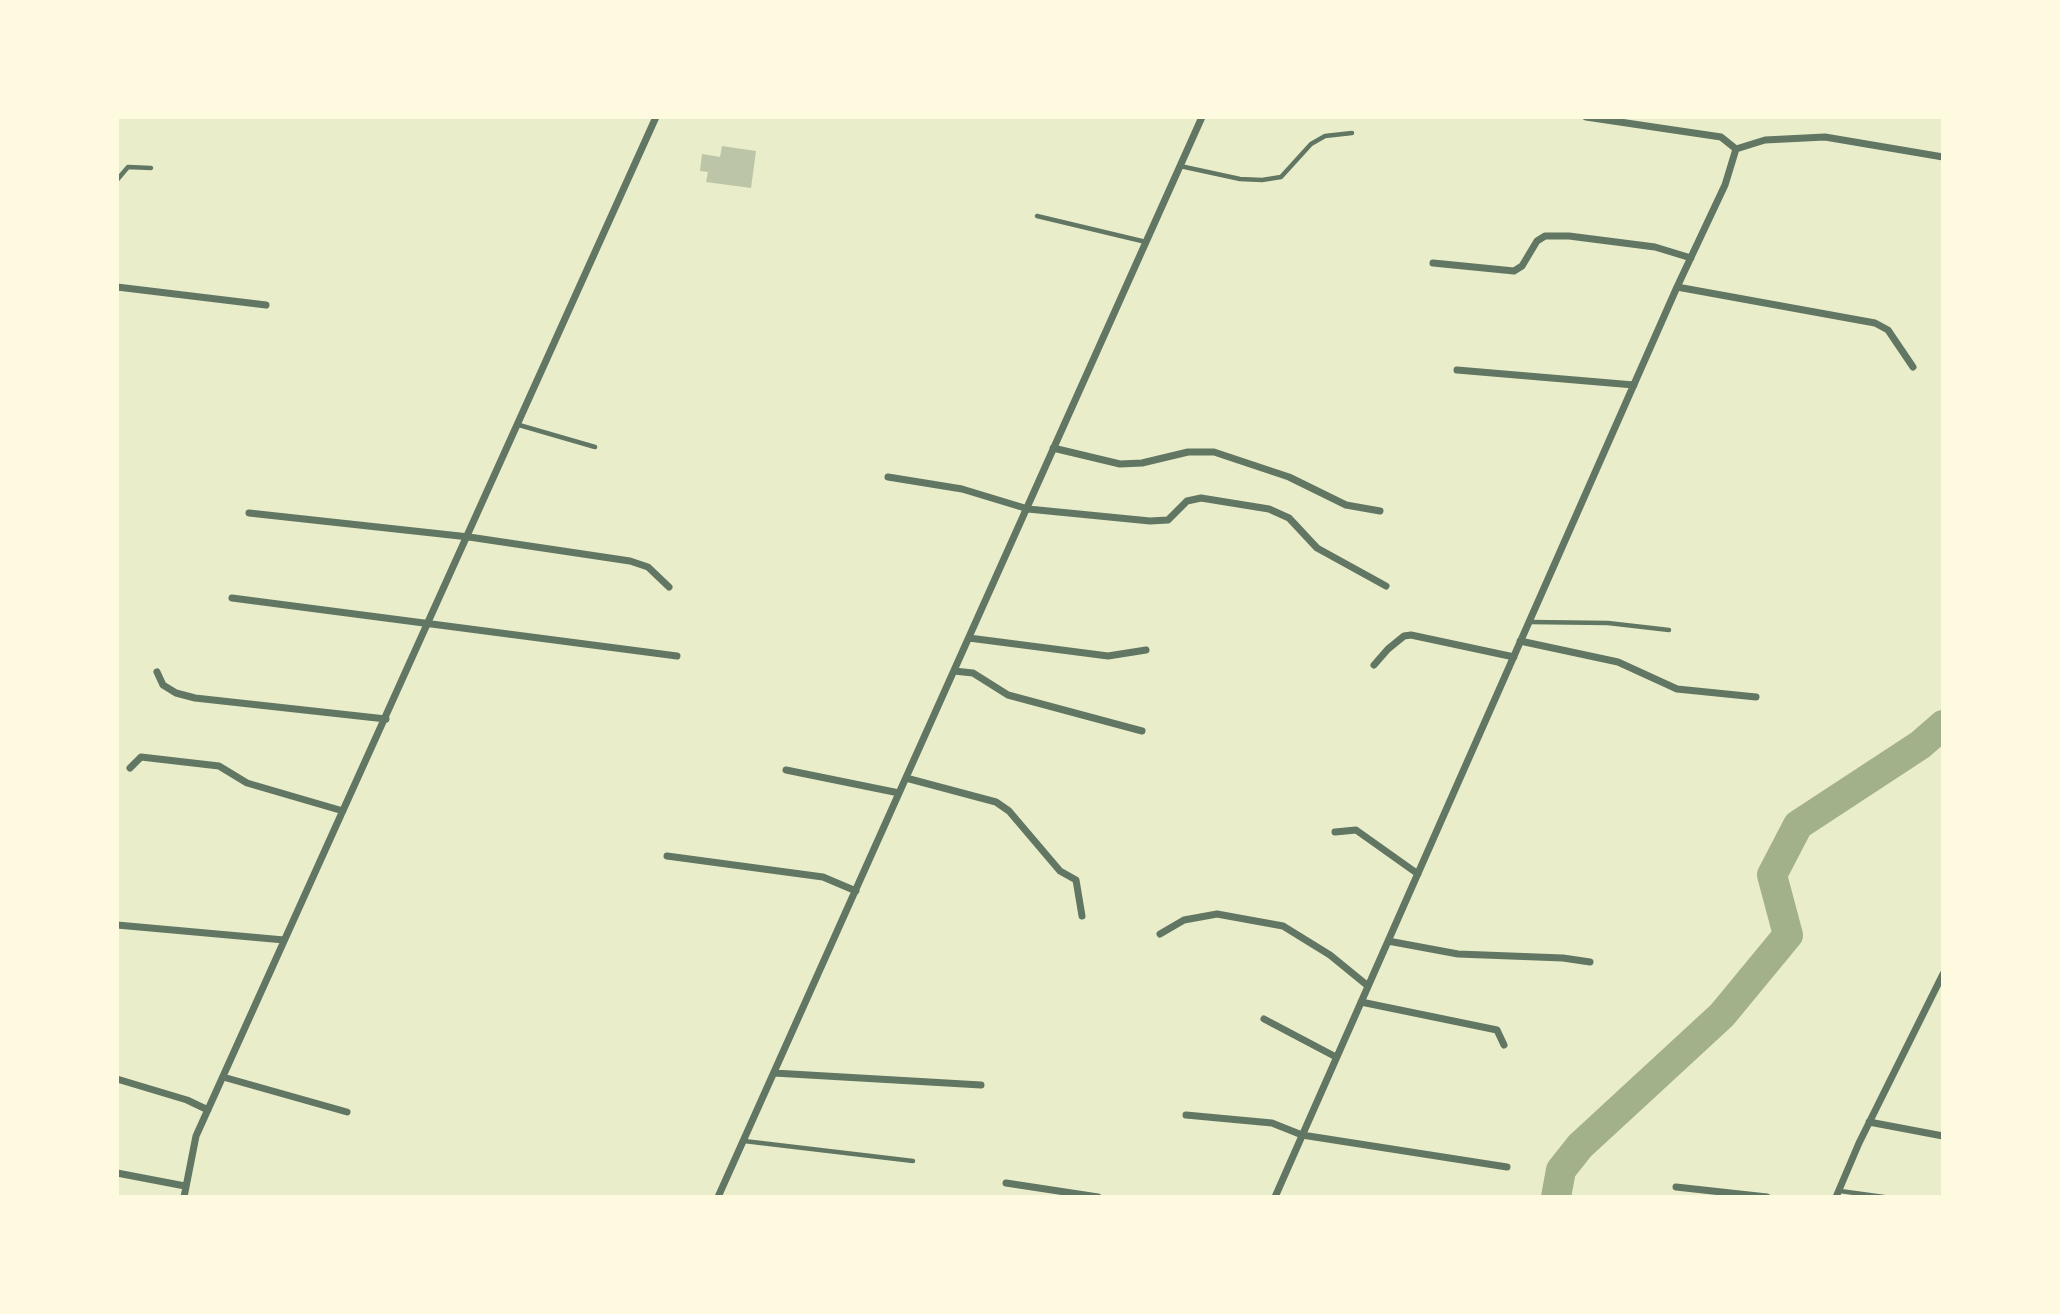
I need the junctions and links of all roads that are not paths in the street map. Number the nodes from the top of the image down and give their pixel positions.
1 (656, 117) edge
2 (1202, 117) edge
3 (1586, 117) edge
4 (1352, 133) dead end
5 (1736, 149) junction
6 (1943, 157) edge
7 (1180, 166) junction
8 (151, 168) dead end
9 (117, 180) edge
10 (1037, 216) dead end
11 (1146, 242) junction
12 (1691, 258) junction
13 (1433, 263) dead end
14 (117, 287) edge
15 (1677, 287) junction
16 (265, 305) dead end
17 (1913, 367) dead end
18 (1457, 370) dead end
19 (1634, 385) junction
20 (519, 425) junction
21 (595, 447) dead end
22 (1053, 449) junction
23 (888, 477) dead end
24 (1028, 509) junction
25 (1380, 511) dead end
26 (249, 513) dead end
27 (469, 537) junction
28 (1386, 586) dead end
29 (669, 587) dead end
30 (232, 598) dead end
31 (1529, 622) junction
32 (429, 626) junction
33 (1669, 630) dead end
34 (969, 638) junction
35 (1520, 641) junction
36 (1146, 650) dead end
37 (677, 656) dead end
38 (1514, 657) junction
39 (1374, 665) dead end
40 (157, 671) dead end
41 (954, 671) junction
42 (1756, 697) dead end
43 (386, 719) junction
44 (1142, 730) dead end
45 (130, 768) dead end
46 (786, 770) dead end
47 (906, 778) junction
48 (899, 793) junction
49 (343, 811) junction
50 (1335, 832) dead end
51 (667, 856) dead end
52 (1418, 874) junction
53 (856, 891) junction
54 (1082, 916) dead end
55 (117, 925) edge
56 (1160, 934) dead end
57 (284, 940) junction
58 (1388, 941) junction
59 (1590, 962) dead end
60 (1943, 974) edge
61 (1368, 986) junction
62 (1361, 1002) junction
63 (1264, 1019) dead end
64 (1504, 1045) dead end
65 (1336, 1057) junction
66 (774, 1073) junction
67 (223, 1077) junction
68 (117, 1079) edge
69 (981, 1085) dead end
70 (208, 1110) junction
71 (347, 1112) dead end
72 (1186, 1115) dead end
73 (1869, 1122) junction
74 (1302, 1135) junction
75 (1943, 1136) edge
76 (744, 1141) junction
77 (913, 1161) dead end
78 (1507, 1167) dead end
79 (117, 1173) edge
80 (1006, 1183) dead end
81 (185, 1186) junction
82 (1676, 1186) dead end
83 (1837, 1194) edge
84 (184, 1197) edge
85 (718, 1197) edge
86 (1098, 1197) edge
87 (1275, 1197) edge
88 (1767, 1197) edge
89 (1884, 1197) edge

1 - 20 street
2 - 7 street
3 - 5 street
4 - 7 lane
5 - 6 street
5 - 12 street
7 - 11 street
8 - 9 lane
10 - 11 lane
11 - 22 street
12 - 13 street
12 - 15 street
14 - 16 street
15 - 17 street
15 - 19 street
18 - 19 street
19 - 31 street
20 - 21 lane
20 - 27 street
22 - 24 street
22 - 25 street
23 - 24 street
24 - 28 street
24 - 34 street
26 - 27 street
27 - 29 street
27 - 32 street
30 - 32 street
31 - 33 lane
31 - 35 street
32 - 37 street
32 - 43 street
34 - 36 street
34 - 41 street
35 - 38 street
35 - 42 street
38 - 39 street
38 - 52 street
40 - 43 street
41 - 44 street
41 - 47 street
43 - 49 street
45 - 49 street
46 - 48 street
47 - 48 street
47 - 54 street
48 - 53 street
49 - 57 street
50 - 52 street
51 - 53 street
52 - 58 street
53 - 66 street
55 - 57 street
56 - 61 street
57 - 67 street
58 - 59 street
58 - 61 street
60 - 73 street
61 - 62 street
62 - 64 street
62 - 65 street
63 - 65 street
65 - 74 street
66 - 69 street
66 - 76 street
67 - 70 street
67 - 71 street
68 - 70 street
70 - 81 street
72 - 74 street
73 - 75 street
73 - 83 street
74 - 78 street
74 - 87 street
76 - 77 lane
76 - 85 street
79 - 81 street
80 - 86 street
81 - 84 street
82 - 88 street
83 - 89 lane

